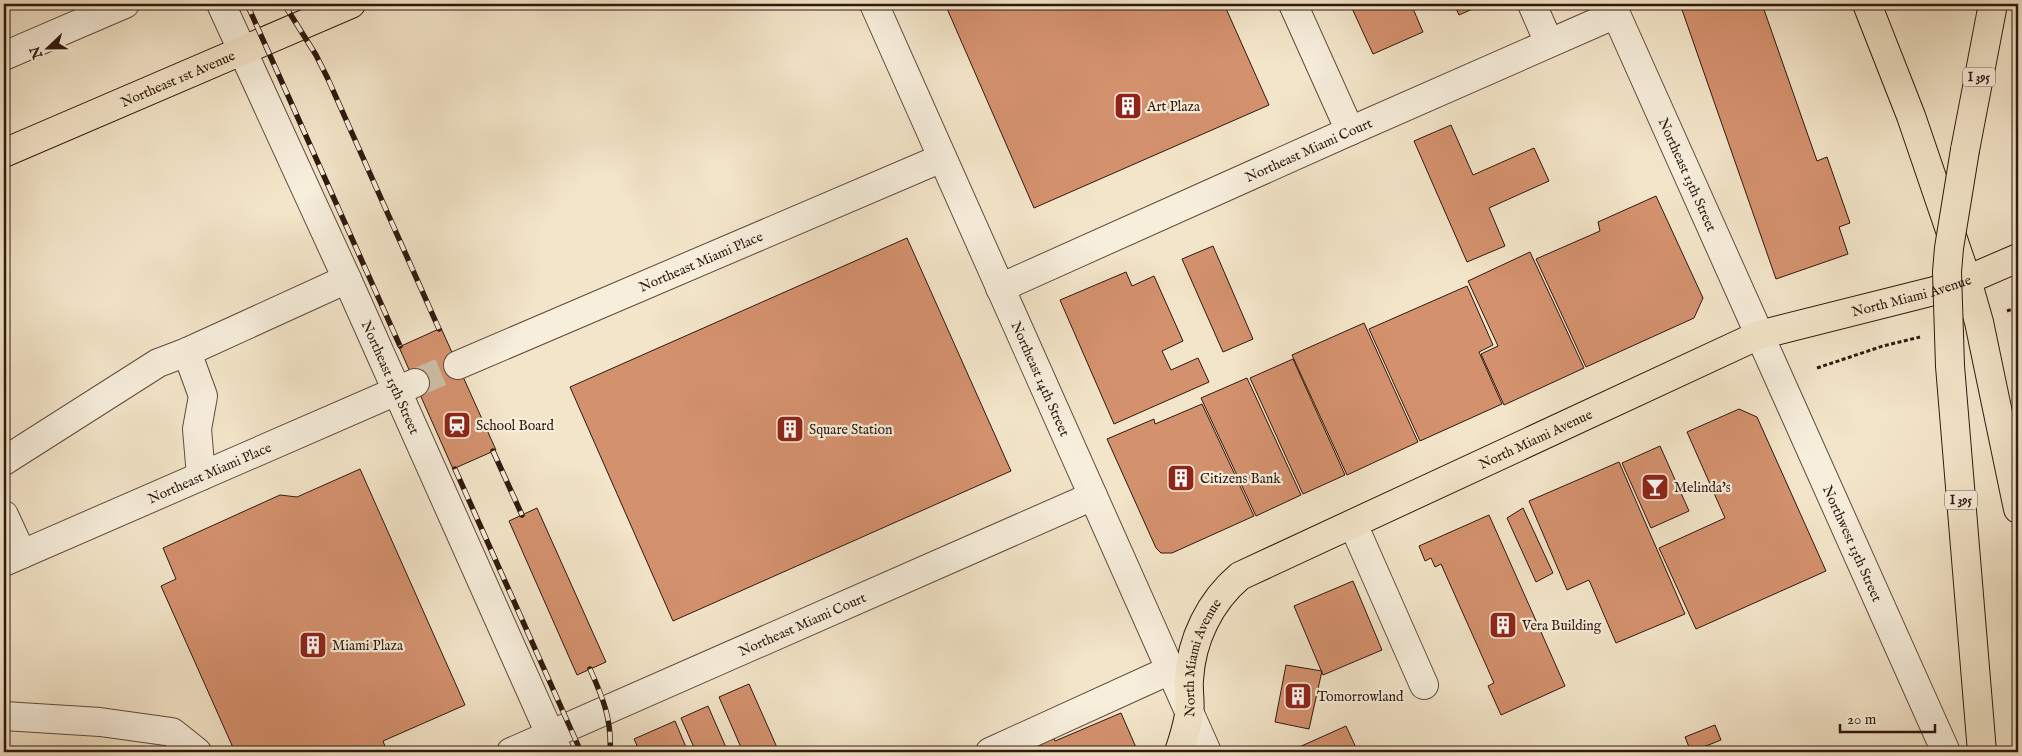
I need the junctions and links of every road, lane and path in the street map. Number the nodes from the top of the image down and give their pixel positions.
1 (125, 4) edge
2 (221, 4) edge
3 (351, 4) edge
4 (874, 4) edge
5 (1293, 4) edge
6 (1532, 4) edge
7 (1867, 4) edge
8 (1993, 4) edge
9 (1616, 14) joint
10 (1549, 43) junction
11 (242, 50) junction
12 (4, 56) edge
13 (1350, 131) junction
14 (4, 154) edge
15 (942, 158) junction
16 (2018, 258) edge
17 (347, 279) junction
18 (1966, 280) junction
19 (1000, 288) junction
20 (2018, 307) edge
21 (2006, 312) dead end
22 (1759, 335) junction
23 (1924, 336) dead end
24 (187, 352) junction
25 (458, 365) tunnel mouth
26 (1818, 368) dead end
27 (405, 387) junction
28 (4, 461) edge
29 (201, 476) junction
30 (1093, 496) junction
31 (2018, 510) edge
32 (4, 515) edge
33 (1353, 524) junction
34 (13, 558) edge
35 (1170, 670) junction
36 (1424, 685) dead end
37 (1190, 713) junction
38 (4, 716) edge
39 (555, 744) edge
40 (197, 752) edge
41 (511, 752) edge
42 (990, 752) edge
43 (1180, 752) edge
44 (1207, 752) edge
45 (1946, 752) edge
46 (1982, 752) edge

1 - 12 street
2 - 11 street, Northeast 15th Street
3 - 11 main road, Northeast 1st Avenue
4 - 15 street, Northeast 14th Street
5 - 13 street
6 - 10 street
7 - 18 main road
8 - 46 main road, I 395, bridge
9 - 10 street, Northeast Miami Court
9 - 22 street, Northeast 13th Street
10 - 13 street, Northeast Miami Court
11 - 14 main road, Northeast 1st Avenue
11 - 17 street, Northeast 15th Street
13 - 19 street, Northeast Miami Court
15 - 19 street, Northeast 14th Street
15 - 25 street, Northeast Miami Place
16 - 18 main road, North Miami Avenue
17 - 24 street
17 - 27 street, Northeast 15th Street
18 - 22 main road, North Miami Avenue
18 - 31 main road
19 - 30 street, Northeast 14th Street
20 - 21 path
22 - 33 main road, North Miami Avenue
22 - 45 street, Northwest 13th Street
23 - 26 path
24 - 28 street
24 - 29 street
27 - 29 street, Northeast Miami Place
27 - 39 street, Northeast 15th Street
29 - 34 street, Northeast Miami Place
30 - 35 street, Northeast 14th Street
30 - 39 street, Northeast Miami Court
32 - 34 street
33 - 36 street
33 - 37 main road, North Miami Avenue
35 - 37 street, Northeast 14th Street
35 - 42 street
37 - 43 main road, North Miami Avenue
37 - 44 street, Northeast 14th Street
38 - 40 street
39 - 41 street, Northeast Miami Court

